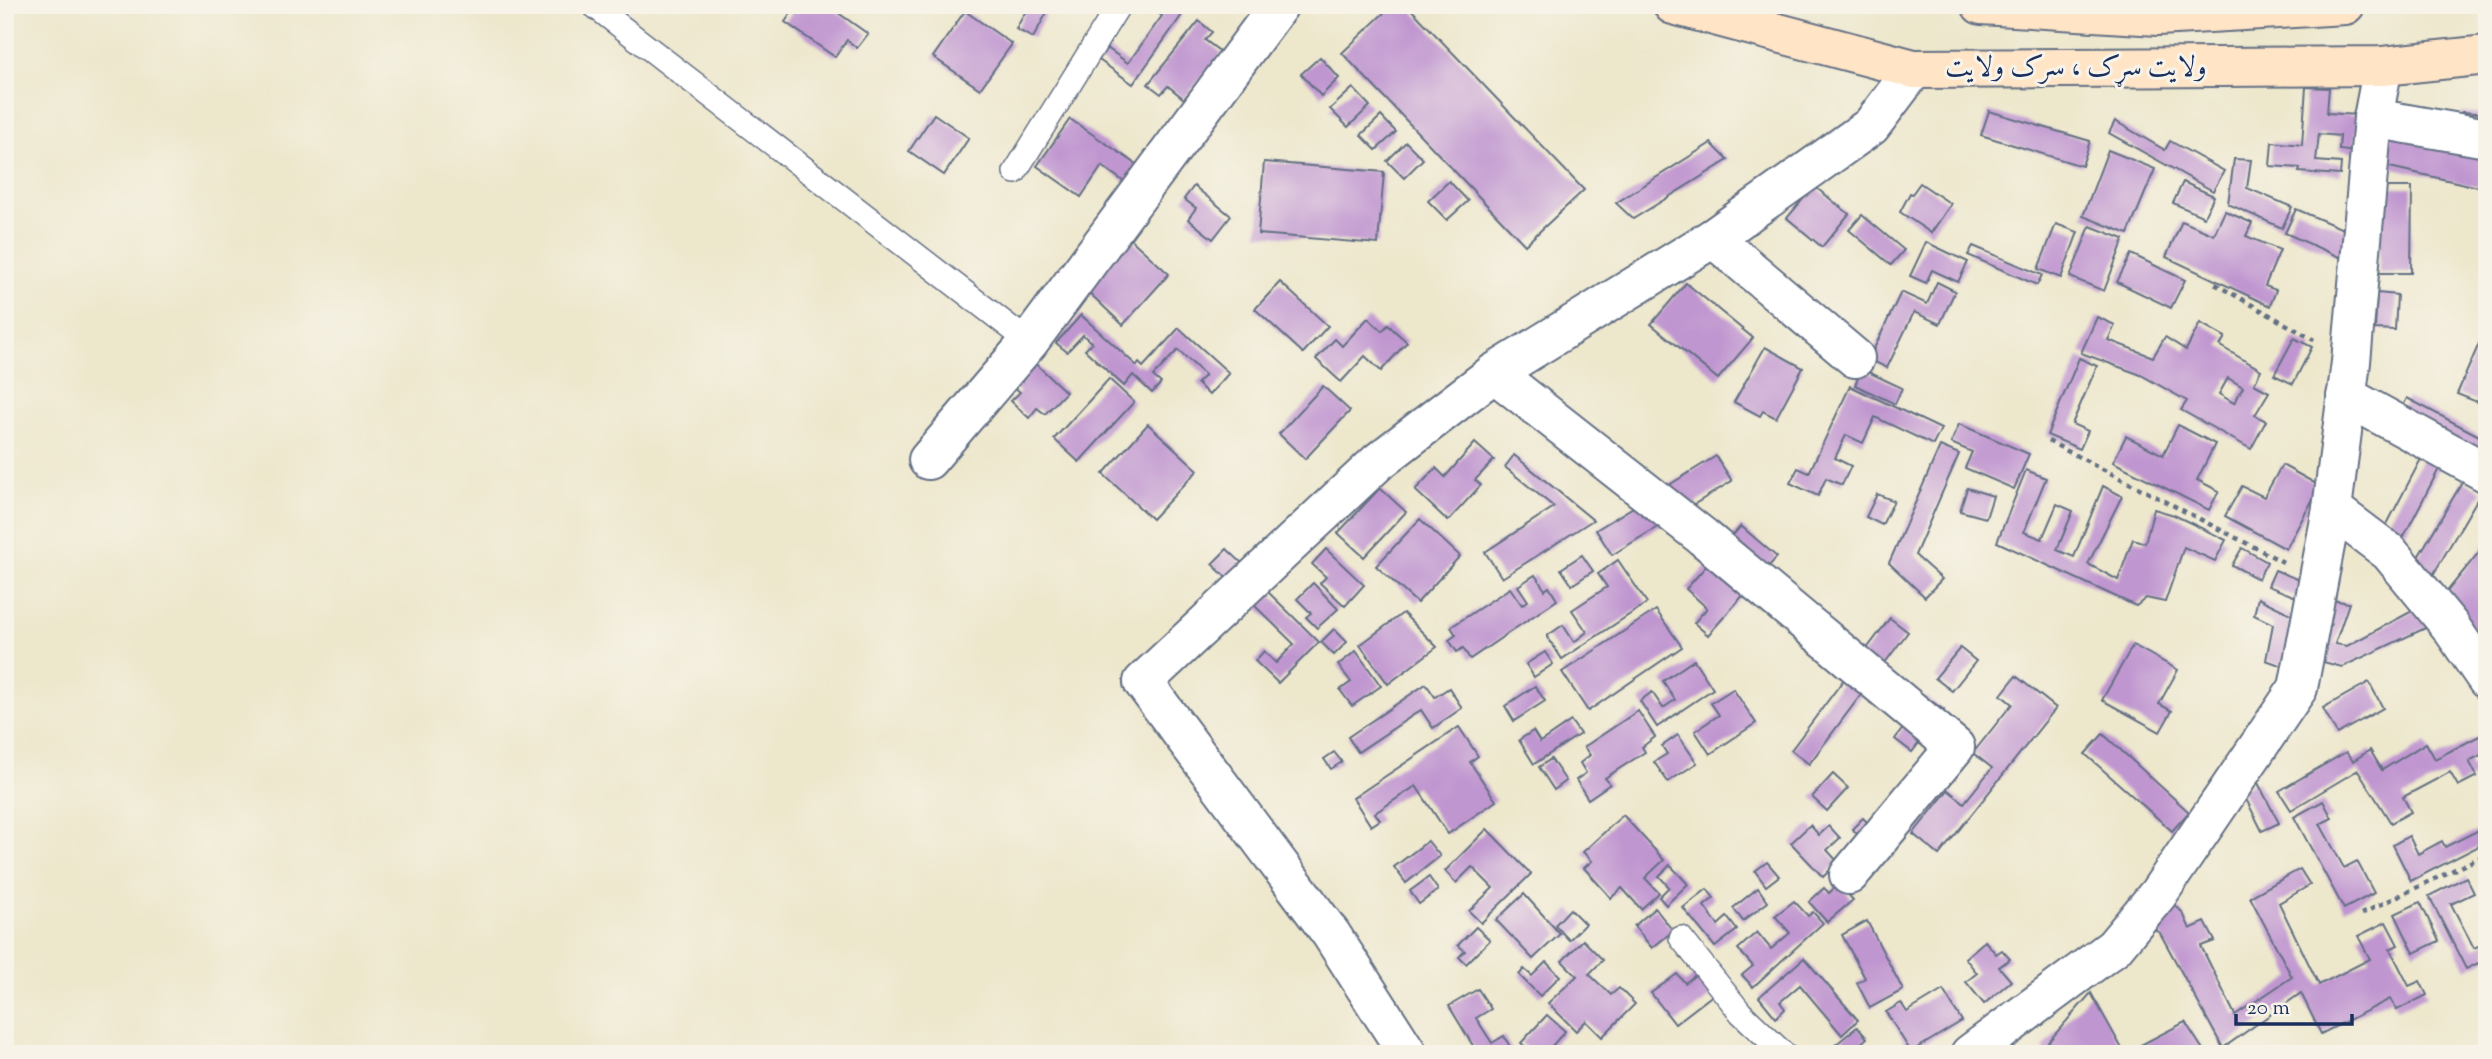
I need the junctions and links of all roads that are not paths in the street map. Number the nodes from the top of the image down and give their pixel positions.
1 (593, 5) edge
2 (1119, 5) edge
3 (1279, 5) edge
4 (1673, 5) edge
5 (1981, 5) edge
6 (2344, 5) edge
7 (2487, 55) edge
8 (2383, 66) junction
9 (1914, 69) junction
10 (2373, 118) junction
11 (2487, 138) edge
12 (1015, 173) dead end
13 (1713, 238) junction
14 (1029, 342) junction
15 (1855, 358) dead end
16 (1494, 373) junction
17 (2349, 379) junction
18 (928, 460) dead end
19 (2487, 472) edge
20 (2332, 509) junction
21 (2487, 680) edge
22 (1849, 875) dead end
23 (1681, 938) dead end
24 (1408, 1054) edge
25 (1784, 1054) edge
26 (1970, 1054) edge

1 - 14 lane
2 - 12 lane
3 - 14 street
4 - 9 main road, ولایت سړک ، سرک ولایت
5 - 6 main road, ولایت سړک ، سرک ولایت
7 - 8 main road, ولایت سړک ، سرک ولایت
8 - 9 main road, ولایت سړک ، سرک ولایت
8 - 10 street
9 - 13 street
10 - 11 street
10 - 17 street
13 - 15 street
13 - 16 street
14 - 18 street
16 - 22 street
16 - 24 street
17 - 19 street
17 - 20 street
20 - 21 street
20 - 26 street
23 - 25 lane

